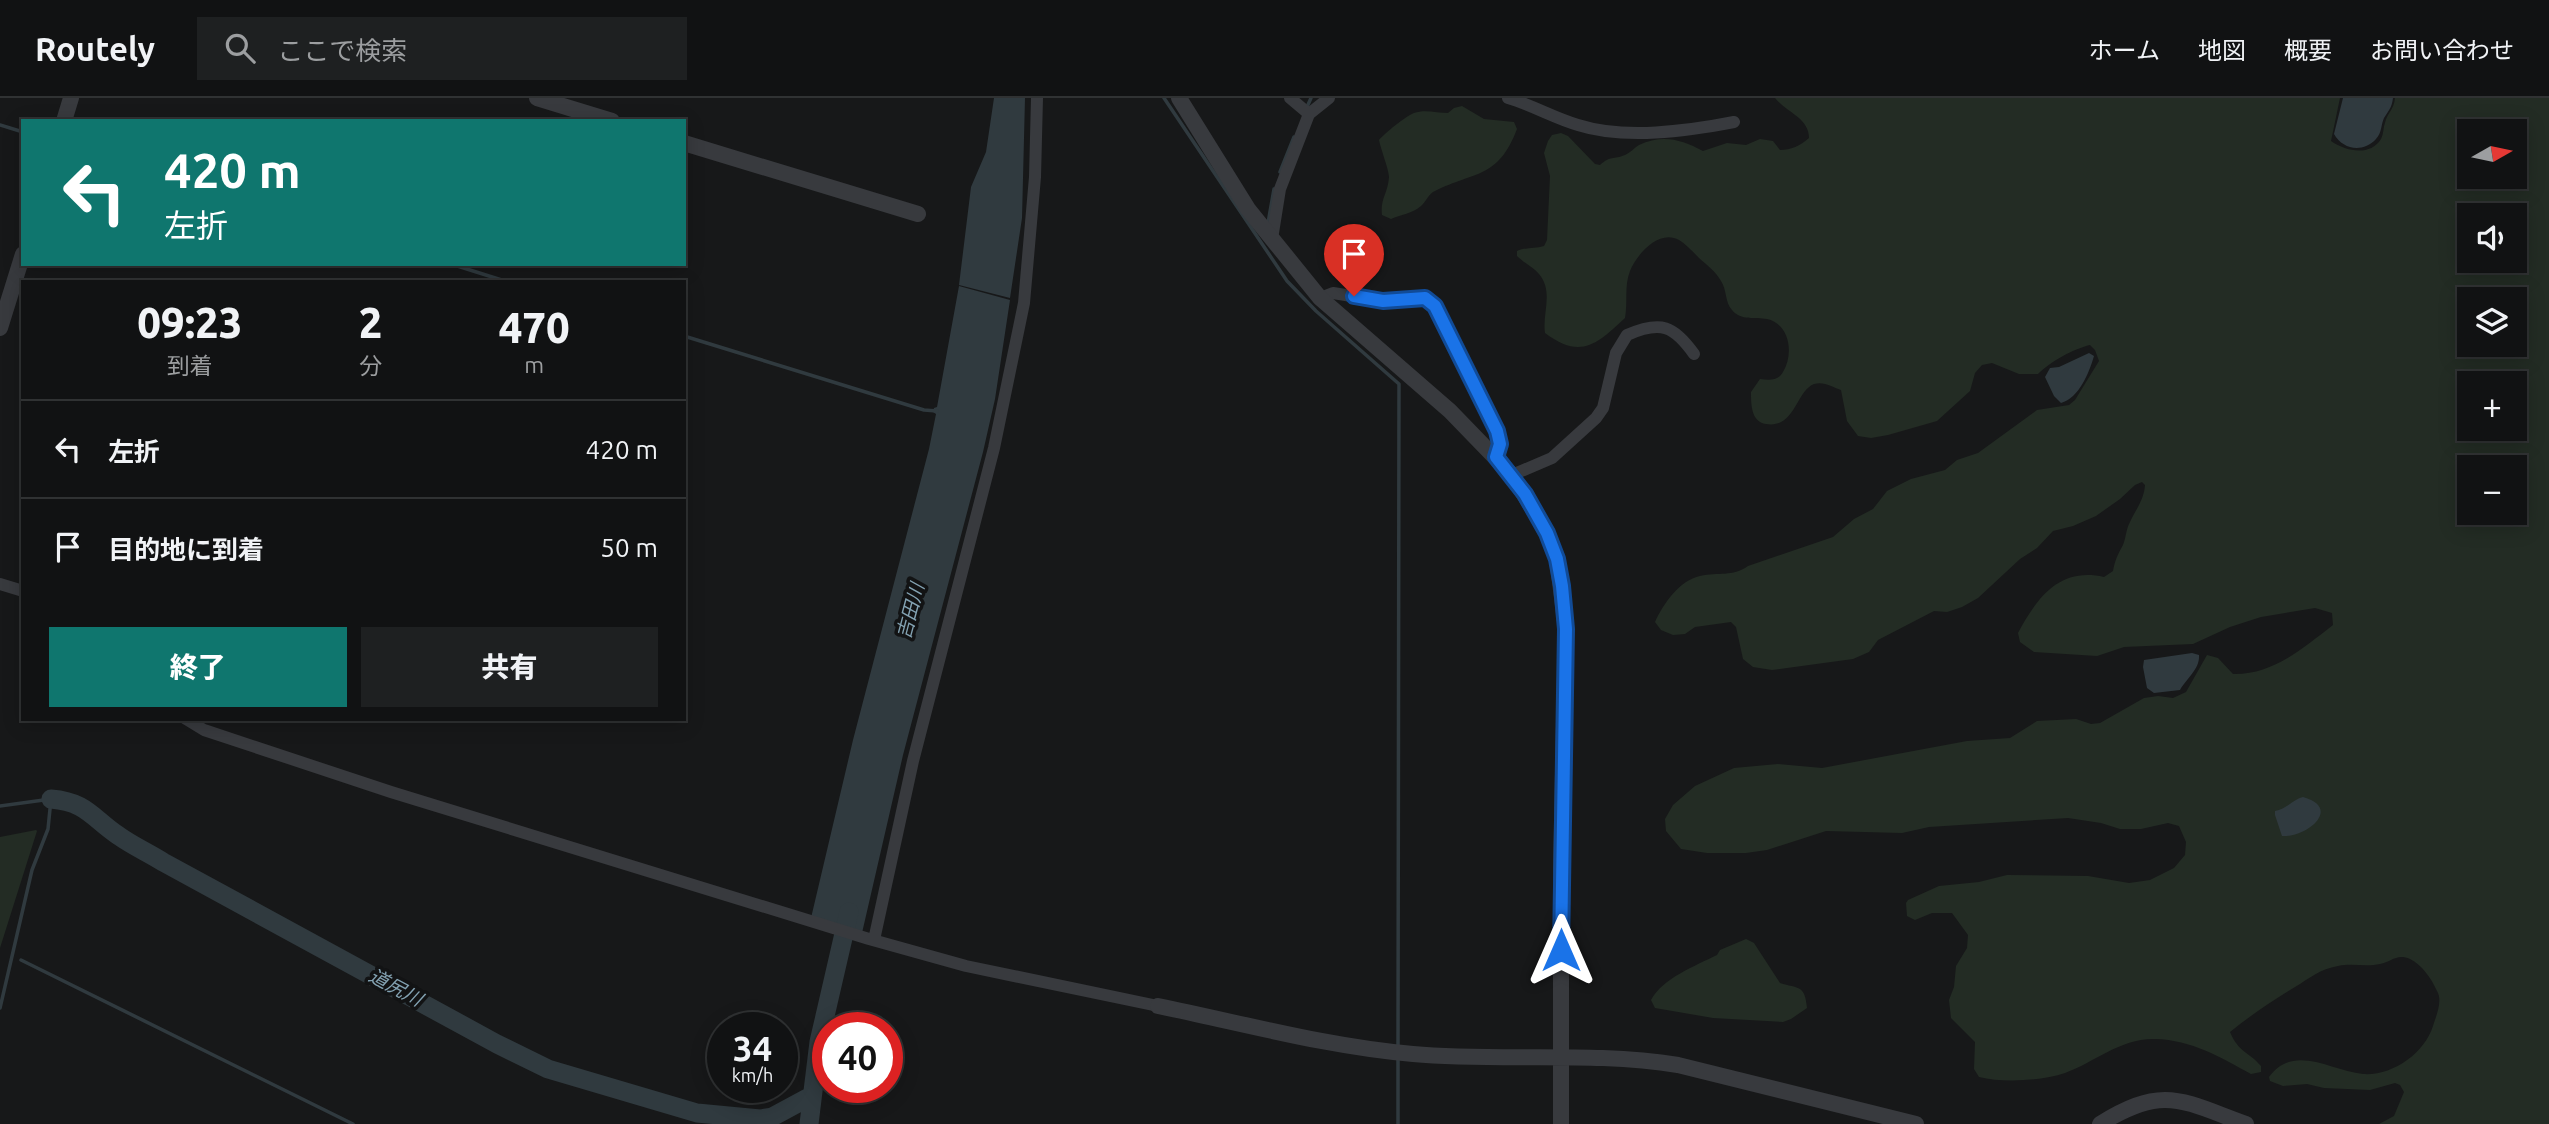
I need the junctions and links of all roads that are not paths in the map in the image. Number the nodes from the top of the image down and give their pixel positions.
1 (71, 98) edge
2 (537, 98) edge
3 (1037, 98) edge
4 (1179, 98) edge
5 (1329, 98) edge
6 (1508, 98) edge
7 (1301, 108) edge
8 (65, 119) edge
9 (605, 119) edge
10 (1734, 122) dead end
11 (686, 144) edge
12 (918, 214) dead end
13 (1272, 239) junction
14 (21, 260) edge
15 (1320, 298) junction
16 (0, 328) edge
17 (1695, 354) dead end
18 (1496, 457) junction
19 (1512, 475) junction
20 (0, 584) edge
21 (21, 591) edge
22 (189, 721) edge
23 (872, 939) junction
24 (1158, 1006) joint
25 (1561, 1058) junction
26 (1561, 1124) edge
27 (1916, 1124) edge
28 (2100, 1124) edge
29 (2246, 1124) edge

1 - 8 street
2 - 9 street
3 - 23 street
4 - 13 street
5 - 7 street
6 - 10 street
7 - 13 street
11 - 12 street
13 - 15 street
14 - 16 street
15 - 18 street
15 - 18 street
17 - 19 street
18 - 19 street
19 - 25 street
20 - 21 street
22 - 23 street
23 - 24 street
24 - 25 street
25 - 26 street
25 - 27 street
28 - 29 street

